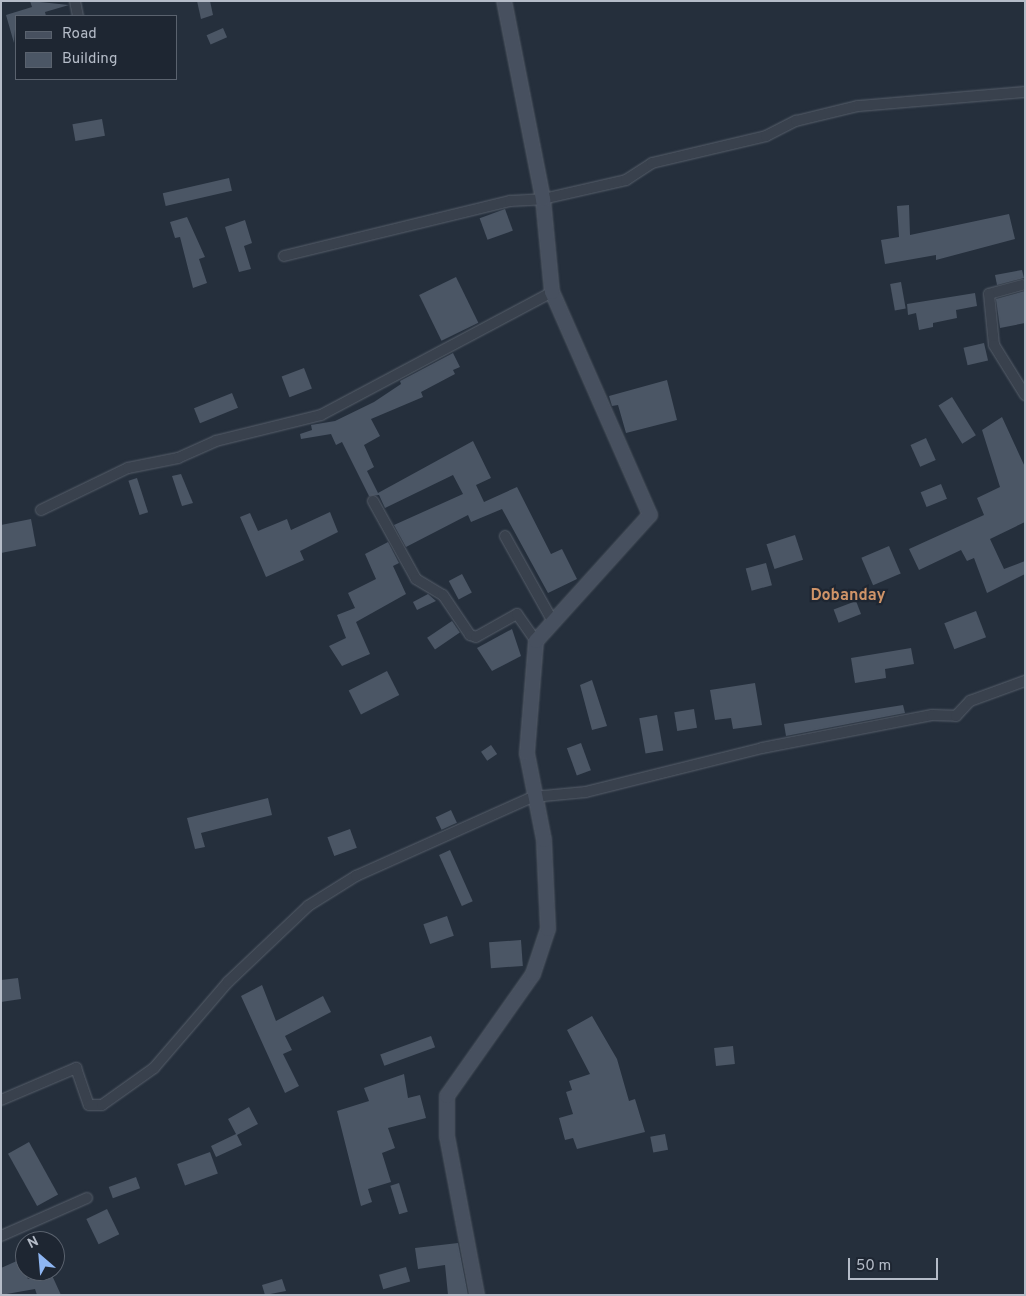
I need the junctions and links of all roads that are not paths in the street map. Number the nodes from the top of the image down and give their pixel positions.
1 (75, 1) edge
2 (504, 1) edge
3 (78, 15) edge
4 (1025, 92) edge
5 (543, 199) junction
6 (284, 256) dead end
7 (1022, 285) dead end
8 (552, 292) junction
9 (1025, 396) edge
10 (373, 501) dead end
11 (41, 510) dead end
12 (505, 536) dead end
13 (552, 620) junction
14 (536, 641) junction
15 (1025, 681) edge
16 (533, 797) junction
17 (1, 1100) edge
18 (87, 1198) dead end
19 (1, 1236) edge
20 (477, 1295) edge

1 - 3 street
2 - 5 street
4 - 5 street
5 - 6 street
5 - 8 street
7 - 9 street
8 - 11 street
8 - 13 street
10 - 14 street
12 - 13 street
13 - 14 street
14 - 16 street
15 - 16 street
16 - 17 street
16 - 20 street
18 - 19 street

